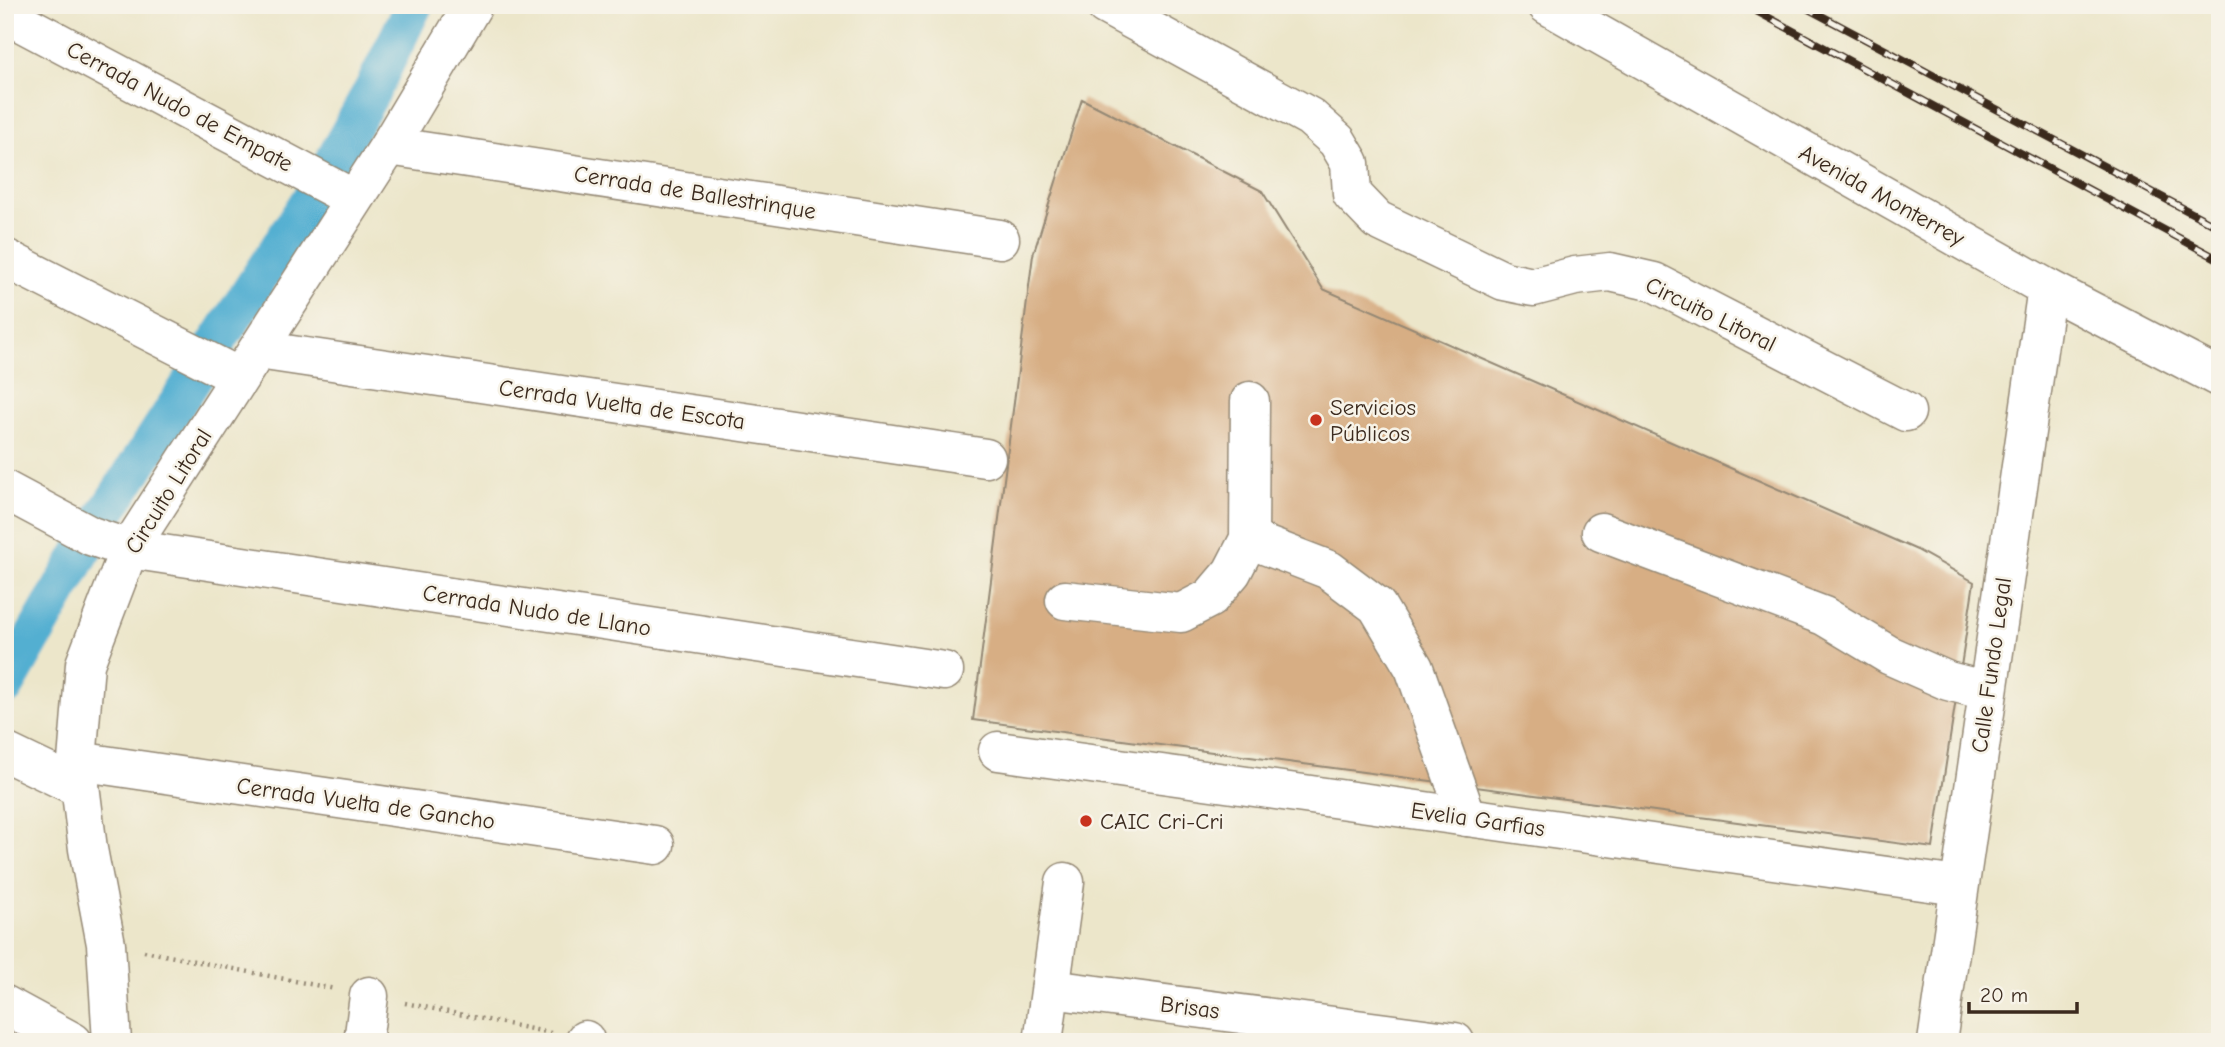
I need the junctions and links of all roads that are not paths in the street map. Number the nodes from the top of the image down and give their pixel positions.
1 (473, 5) edge
2 (1105, 5) edge
3 (1546, 5) edge
4 (5, 14) edge
5 (389, 146) junction
6 (354, 199) junction
7 (1000, 239) dead end
8 (5, 258) edge
9 (2047, 288) junction
10 (249, 364) junction
11 (2220, 378) edge
12 (1250, 401) dead end
13 (1906, 412) dead end
14 (986, 458) dead end
15 (5, 490) edge
16 (1601, 532) dead end
17 (1249, 539) junction
18 (129, 549) junction
19 (1065, 600) dead end
20 (944, 671) dead end
21 (1987, 691) junction
22 (998, 751) dead end
23 (5, 752) edge
24 (78, 775) junction
25 (1466, 817) junction
26 (655, 845) dead end
27 (1065, 882) dead end
28 (1958, 886) junction
29 (1051, 989) junction
30 (369, 996) dead end
31 (5, 1005) edge
32 (73, 1042) edge
33 (112, 1042) edge
34 (363, 1042) edge
35 (1043, 1042) edge
36 (1455, 1042) edge
37 (1937, 1042) edge

1 - 5 street, Circuito Litoral
2 - 13 street, Circuito Litoral
3 - 9 street, Avenida Monterrey
4 - 6 street, Cerrada Nudo de Empate
5 - 6 street, Circuito Litoral
5 - 7 street, Cerrada de Ballestrinque
6 - 10 street, Circuito Litoral
8 - 10 street, Cerrada Vuelta de Escota
9 - 11 street, Avenida Monterrey
9 - 21 street, Calle Fundo Legal
10 - 14 street, Cerrada Vuelta de Escota
10 - 18 street, Circuito Litoral
12 - 17 street
15 - 18 street, Cerrada Nudo de Llano
16 - 21 street
17 - 19 street
17 - 25 street
18 - 20 street, Cerrada Nudo de Llano
18 - 24 street, Circuito Litoral
21 - 28 street, Calle Fundo Legal
22 - 25 street, Evelia Garfias
23 - 24 street, Cerrada Vuelta de Gancho
24 - 26 street, Cerrada Vuelta de Gancho
24 - 33 street, Circuito Litoral
25 - 28 street, Evelia Garfias
27 - 29 street
28 - 37 street, Calle Fundo Legal
29 - 35 street
29 - 36 street, Brisas
30 - 34 street
31 - 32 street

